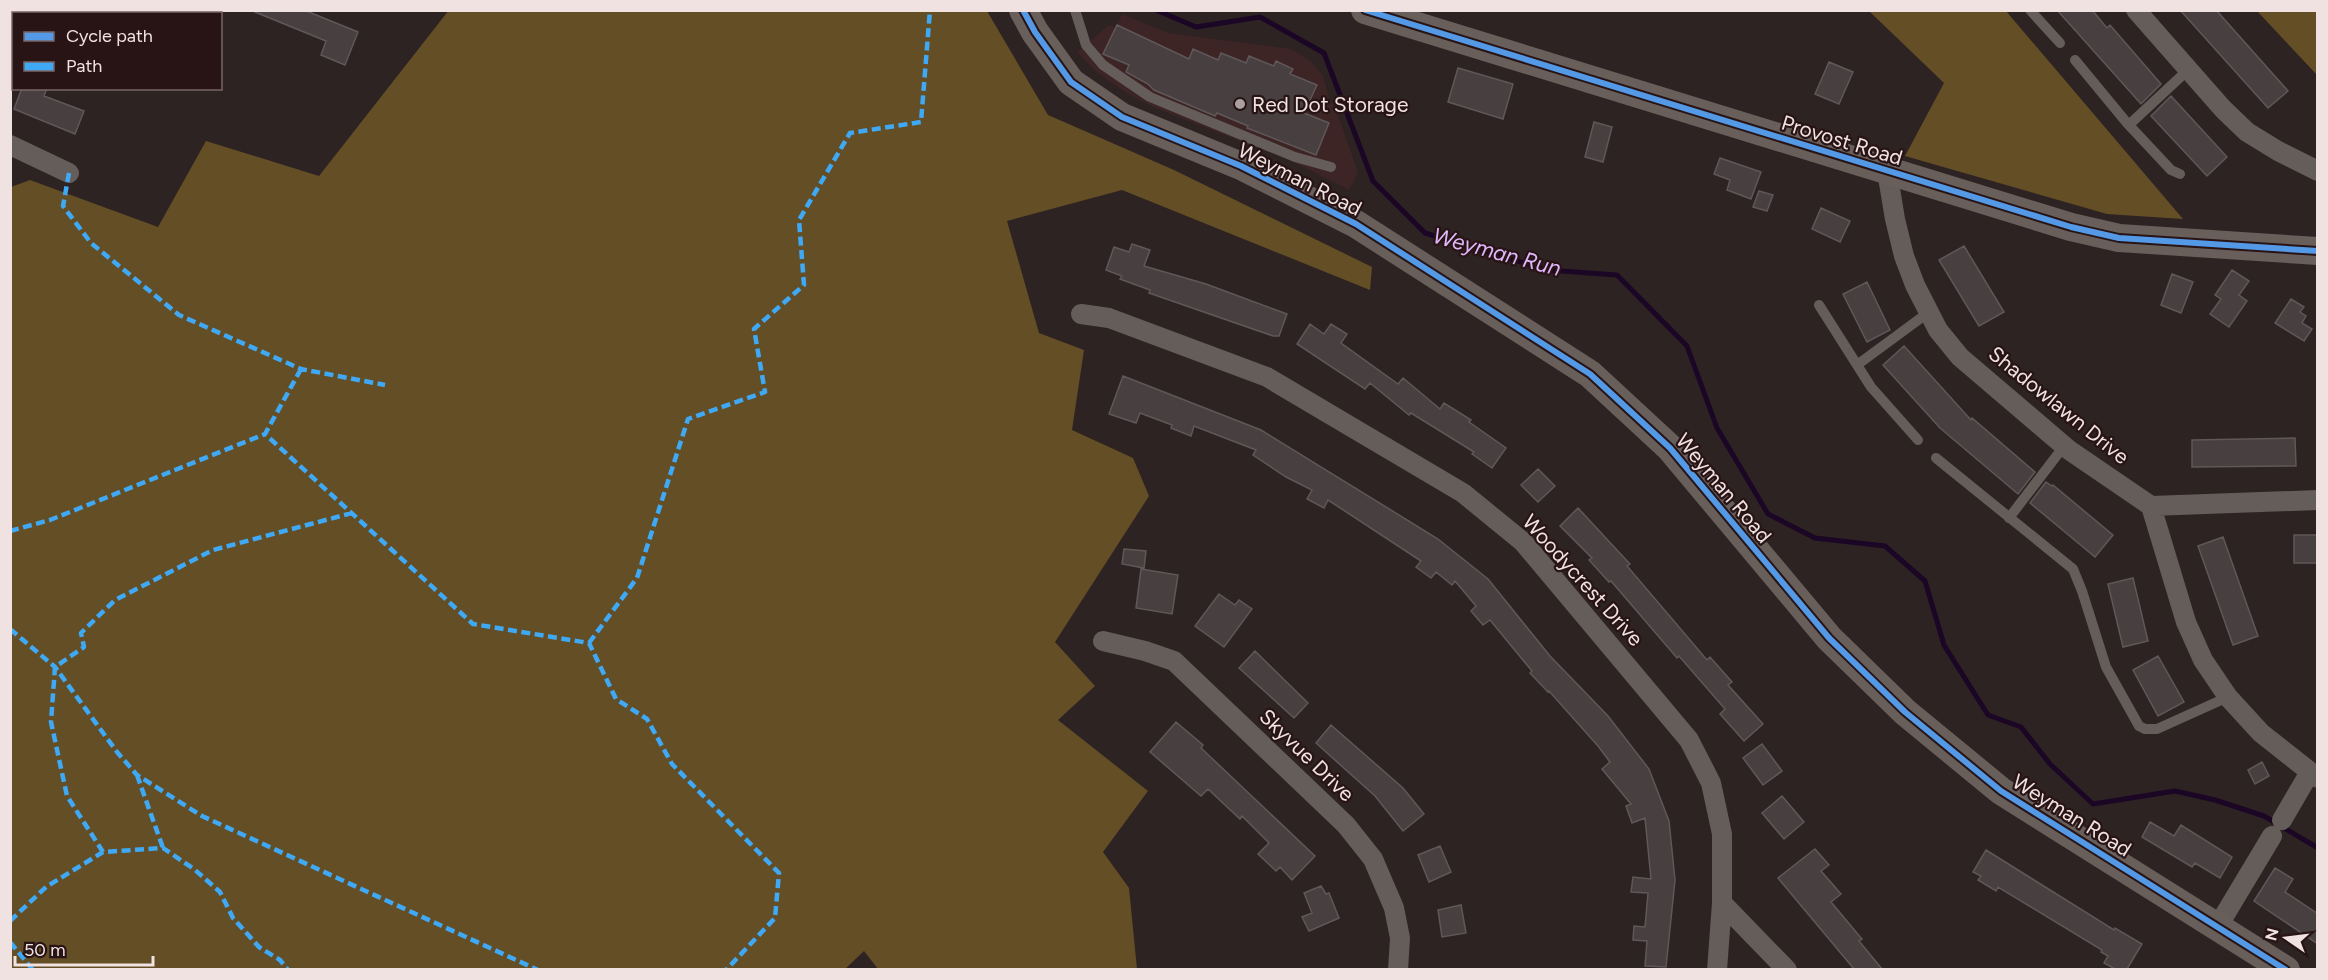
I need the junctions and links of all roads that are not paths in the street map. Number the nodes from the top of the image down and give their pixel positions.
1 (1023, 10) edge
2 (1075, 10) edge
3 (1365, 10) edge
4 (2030, 10) edge
5 (2136, 10) edge
6 (2060, 43) dead end
7 (2075, 60) dead end
8 (2189, 69) junction
9 (2127, 123) junction
10 (10, 145) edge
11 (1331, 167) dead end
12 (1887, 171) junction
13 (2318, 171) edge
14 (69, 172) dead end
15 (2180, 174) dead end
16 (2318, 251) edge
17 (1818, 305) dead end
18 (1929, 312) junction
19 (1081, 314) dead end
20 (1857, 365) junction
21 (1918, 440) dead end
22 (2064, 446) junction
23 (1936, 458) dead end
24 (2318, 500) edge
25 (2151, 506) junction
26 (2009, 518) junction
27 (1103, 641) dead end
28 (2228, 697) junction
29 (2314, 775) edge
30 (1722, 903) junction
31 (2218, 926) junction
32 (1398, 969) edge
33 (1717, 969) edge
34 (1787, 969) edge
35 (2286, 969) edge

1 - 31 street, Weyman Road
2 - 11 lane
3 - 12 street, Provost Road
4 - 6 lane
5 - 8 street
7 - 9 lane
8 - 9 lane
8 - 13 street
9 - 15 lane
10 - 14 street
12 - 16 street, Provost Road
12 - 18 street, Shadowlawn Drive
17 - 20 lane
18 - 20 lane
18 - 22 street, Shadowlawn Drive
19 - 30 street, Woodycrest Drive
20 - 21 lane
22 - 25 street, Shadowlawn Drive
22 - 26 lane
23 - 26 lane
24 - 25 street
25 - 28 street
26 - 28 lane
27 - 32 street, Skyvue Drive
28 - 29 street
29 - 31 street
30 - 33 street, Woodycrest Drive
30 - 34 street
31 - 35 street, Weyman Road

